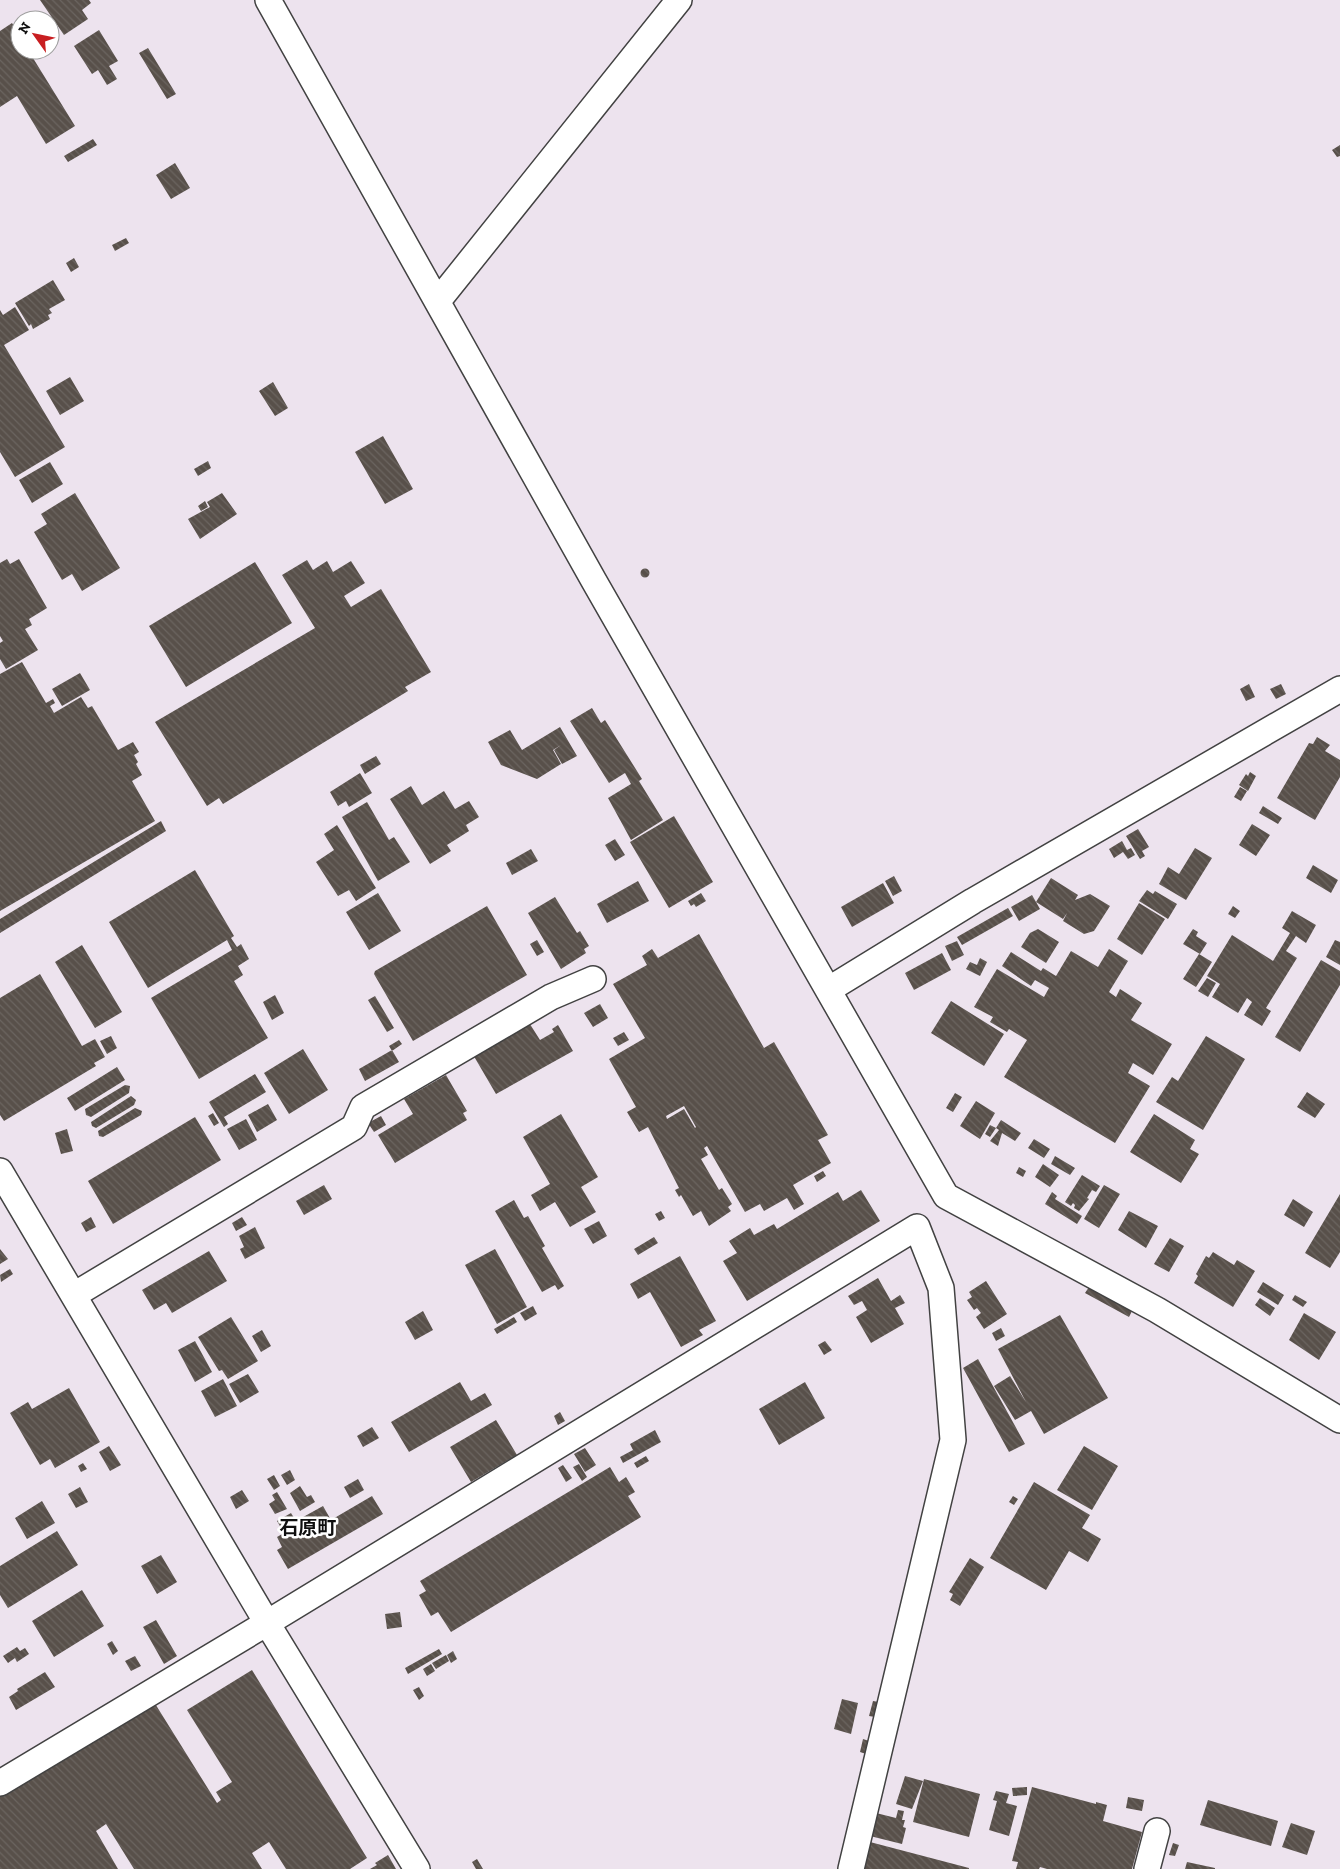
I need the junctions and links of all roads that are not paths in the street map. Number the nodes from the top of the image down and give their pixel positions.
1 (268, 0) edge
2 (679, 0) edge
3 (438, 301) junction
4 (1340, 689) edge
5 (593, 979) dead end
6 (828, 990) junction
7 (0, 1171) edge
8 (74, 1295) junction
9 (1340, 1420) edge
10 (267, 1623) junction
11 (0, 1783) edge
12 (1157, 1831) dead end
13 (417, 1869) edge
14 (851, 1869) edge
15 (1147, 1869) edge

1 - 3 lane
2 - 3 lane
3 - 6 lane
4 - 6 lane
5 - 8 lane
6 - 9 lane
7 - 8 lane
8 - 10 lane
10 - 11 lane
10 - 13 lane
10 - 14 lane
12 - 15 lane

